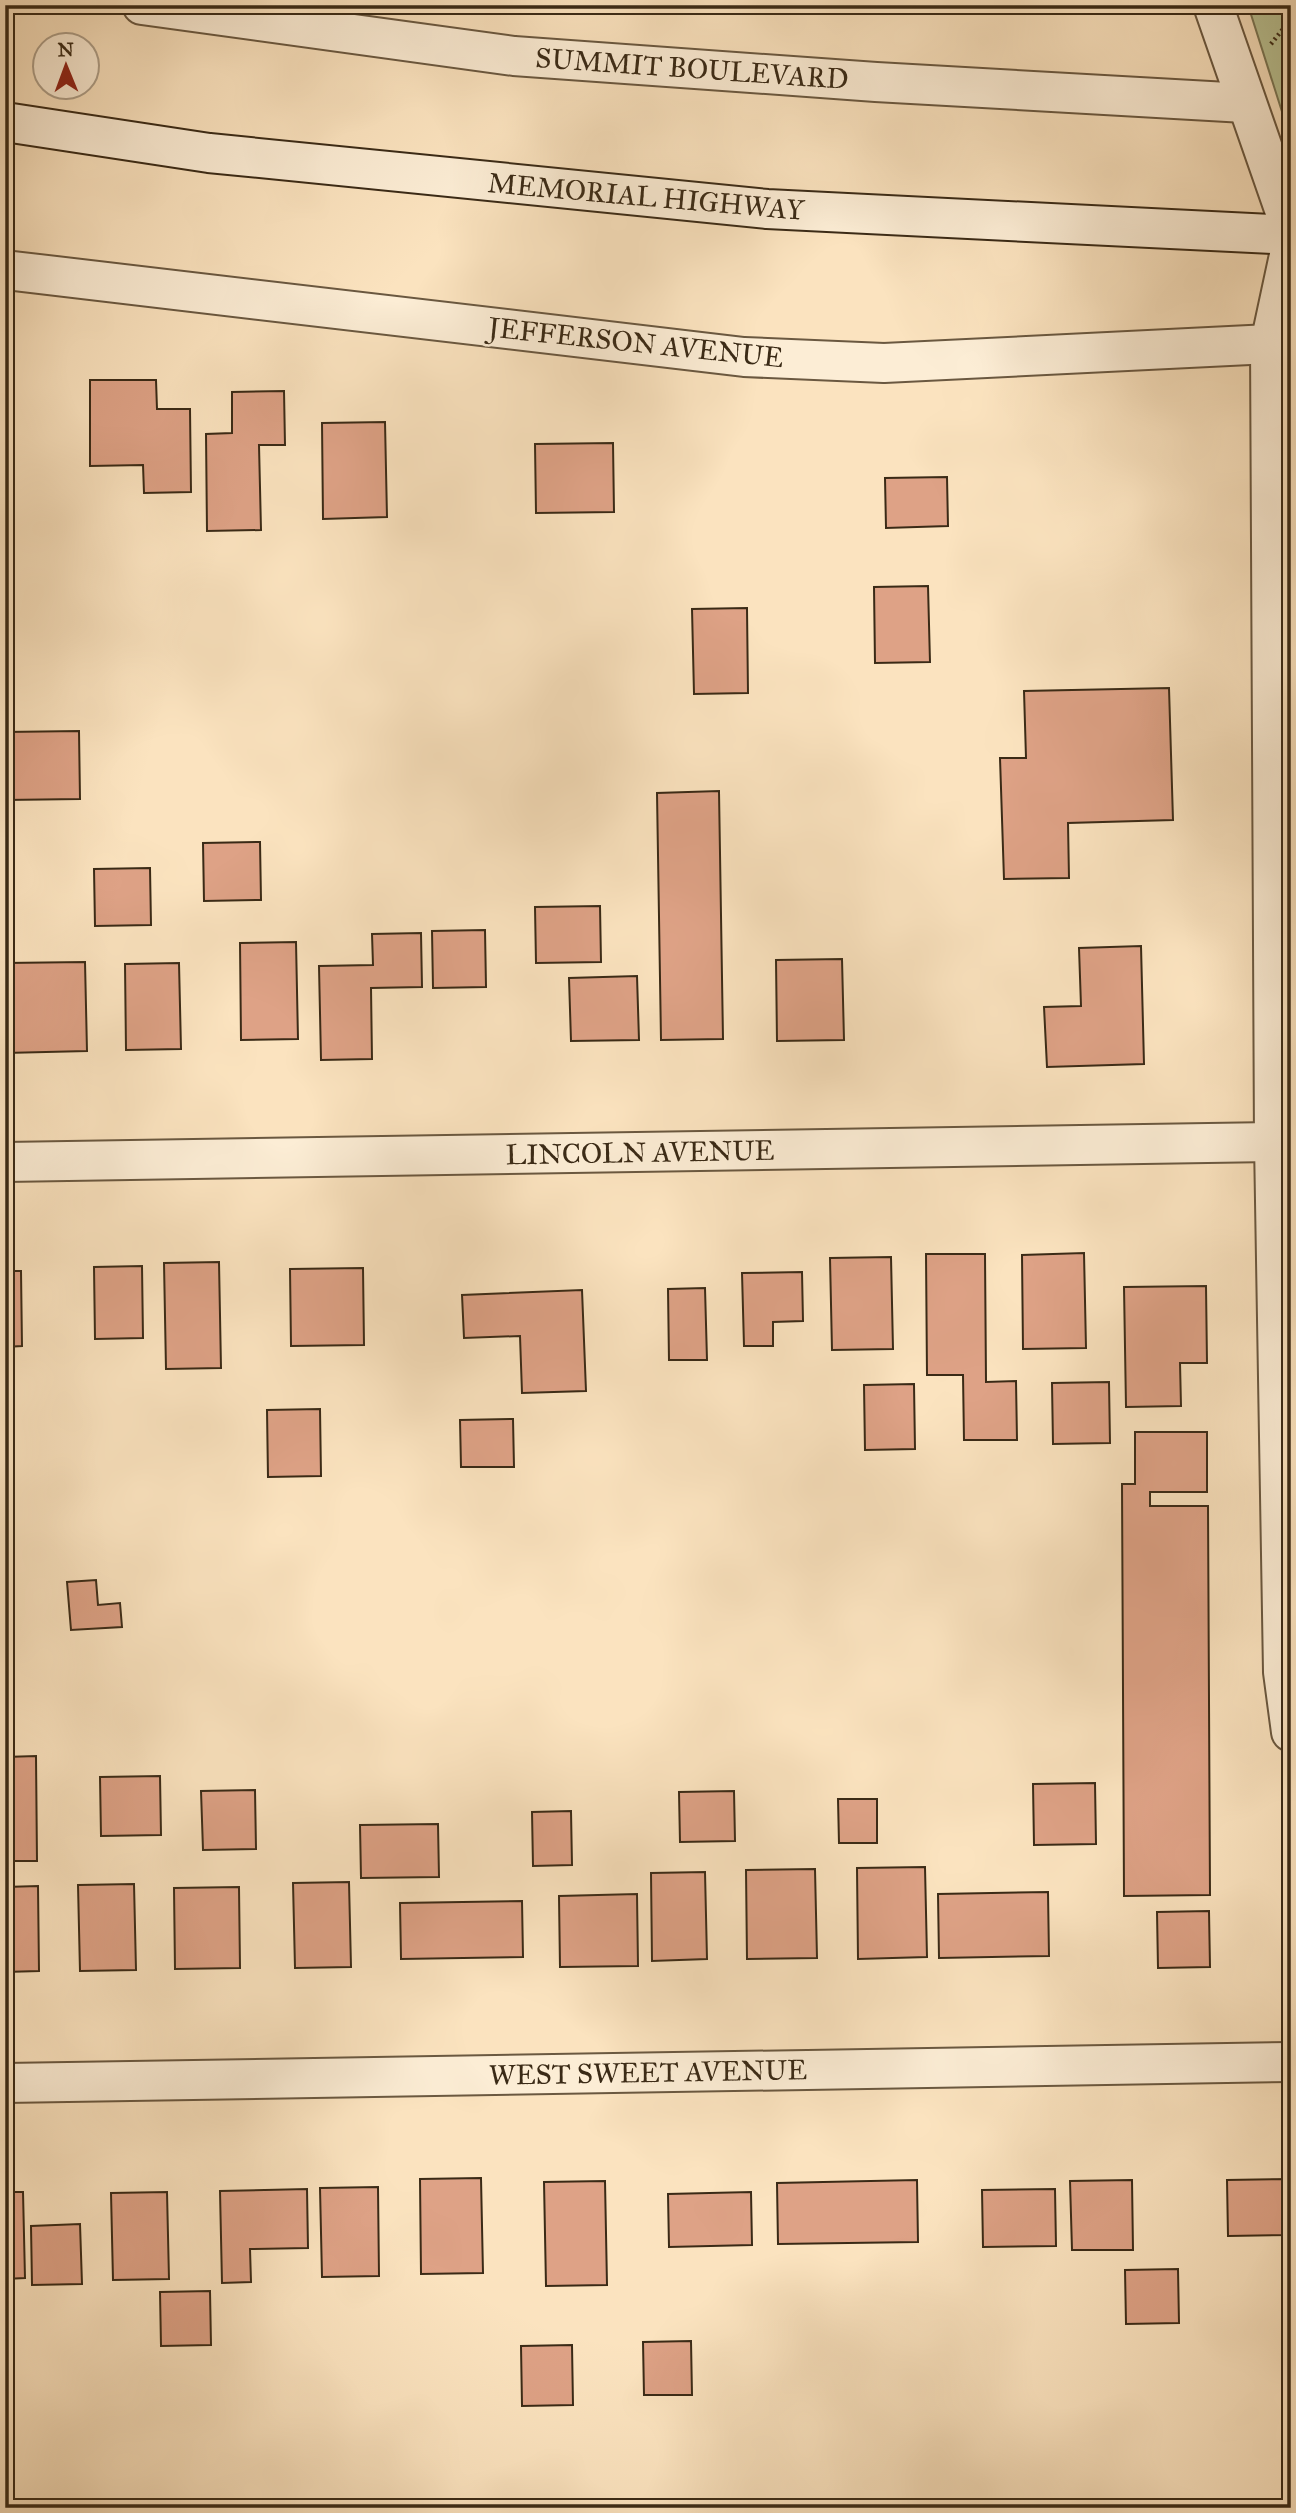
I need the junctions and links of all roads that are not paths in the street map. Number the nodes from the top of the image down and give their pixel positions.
1 (142, 5) edge
2 (1213, 5) edge
3 (1245, 103) junction
4 (5, 122) edge
5 (1291, 229) edge
6 (1291, 235) edge
7 (1291, 246) edge
8 (5, 270) edge
9 (1270, 344) junction
10 (1274, 1142) junction
11 (5, 1162) edge
12 (1291, 1732) edge
13 (1291, 2062) edge
14 (5, 2083) edge

1 - 3 street, SUMMIT BOULEVARD
2 - 3 street
3 - 5 street
4 - 6 street, MEMORIAL HIGHWAY
7 - 9 street
8 - 9 street, JEFFERSON AVENUE
9 - 10 street
10 - 11 street, LINCOLN AVENUE
10 - 12 street
13 - 14 street, WEST SWEET AVENUE

